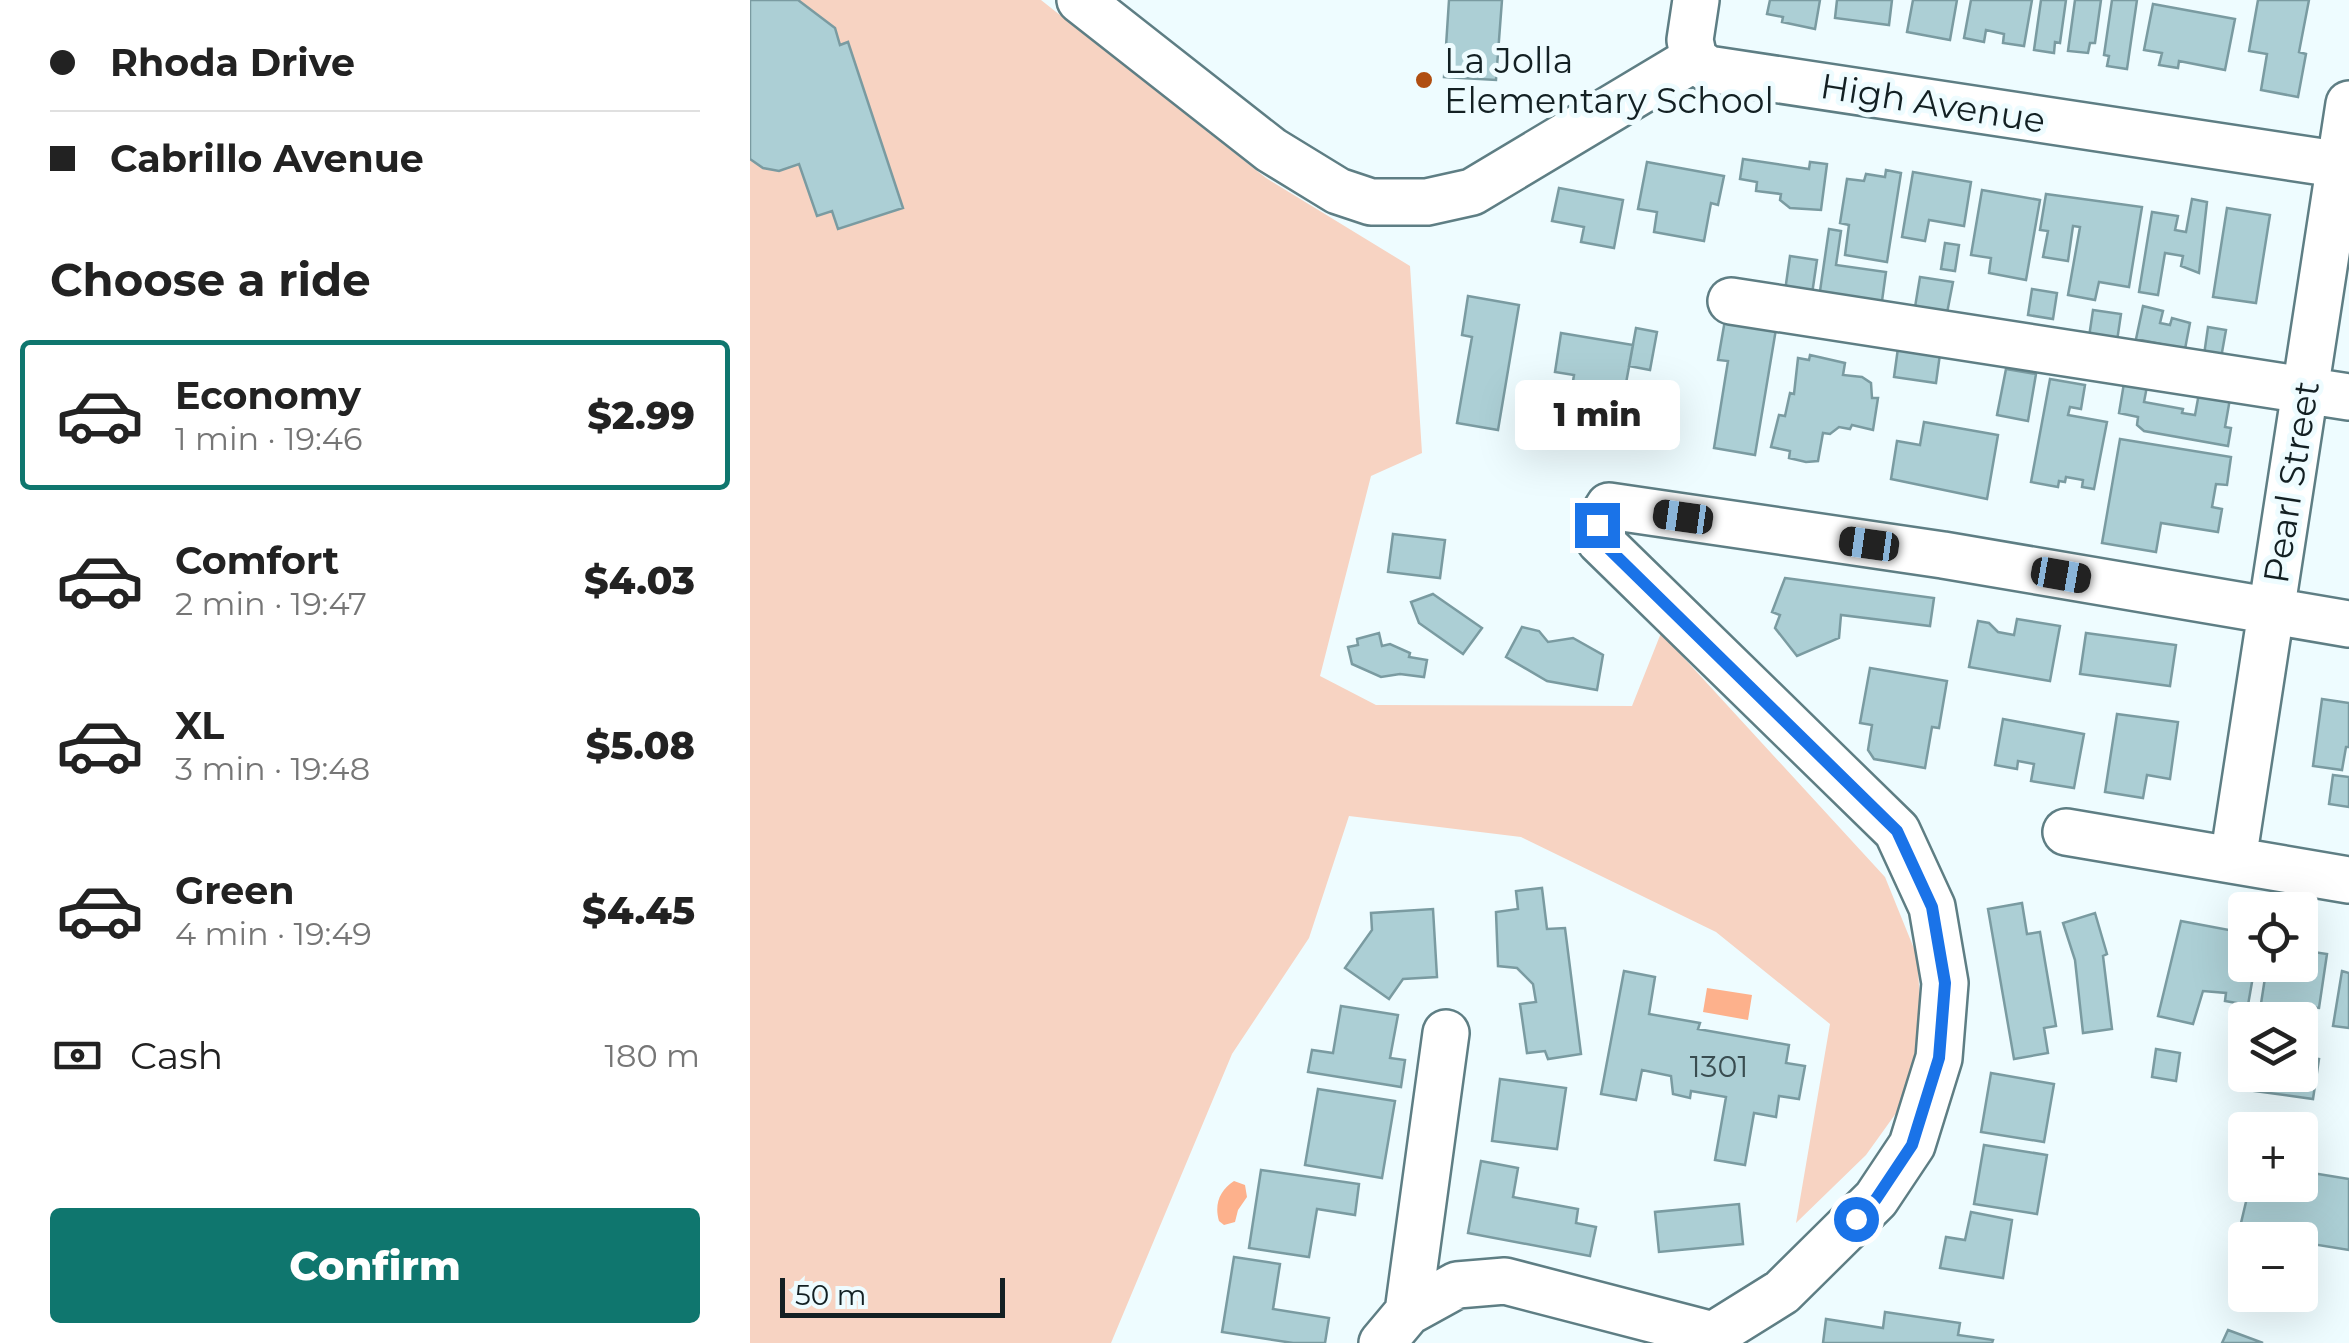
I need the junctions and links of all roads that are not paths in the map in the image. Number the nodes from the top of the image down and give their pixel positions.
1 (1080, 0) edge
2 (1696, 0) edge
3 (1694, 60) junction
4 (2349, 104) edge
5 (2344, 166) edge
6 (1731, 301) dead end
7 (2305, 390) junction
8 (2349, 397) edge
9 (2271, 611) junction
10 (2349, 624) edge
11 (2066, 832) dead end
12 (2233, 860) junction
13 (2349, 880) edge
14 (1446, 1033) dead end
15 (1395, 1327) edge
16 (1712, 1339) edge

1 - 3 street
2 - 3 street
3 - 5 street, High Avenue
4 - 5 street, Pearl Street
5 - 7 street, Pearl Street
6 - 7 street
7 - 8 street
7 - 9 street, Pearl Street
9 - 10 street
9 - 12 street, Pearl Street
9 - 16 street
11 - 12 street
12 - 13 street
14 - 15 street
15 - 16 street

